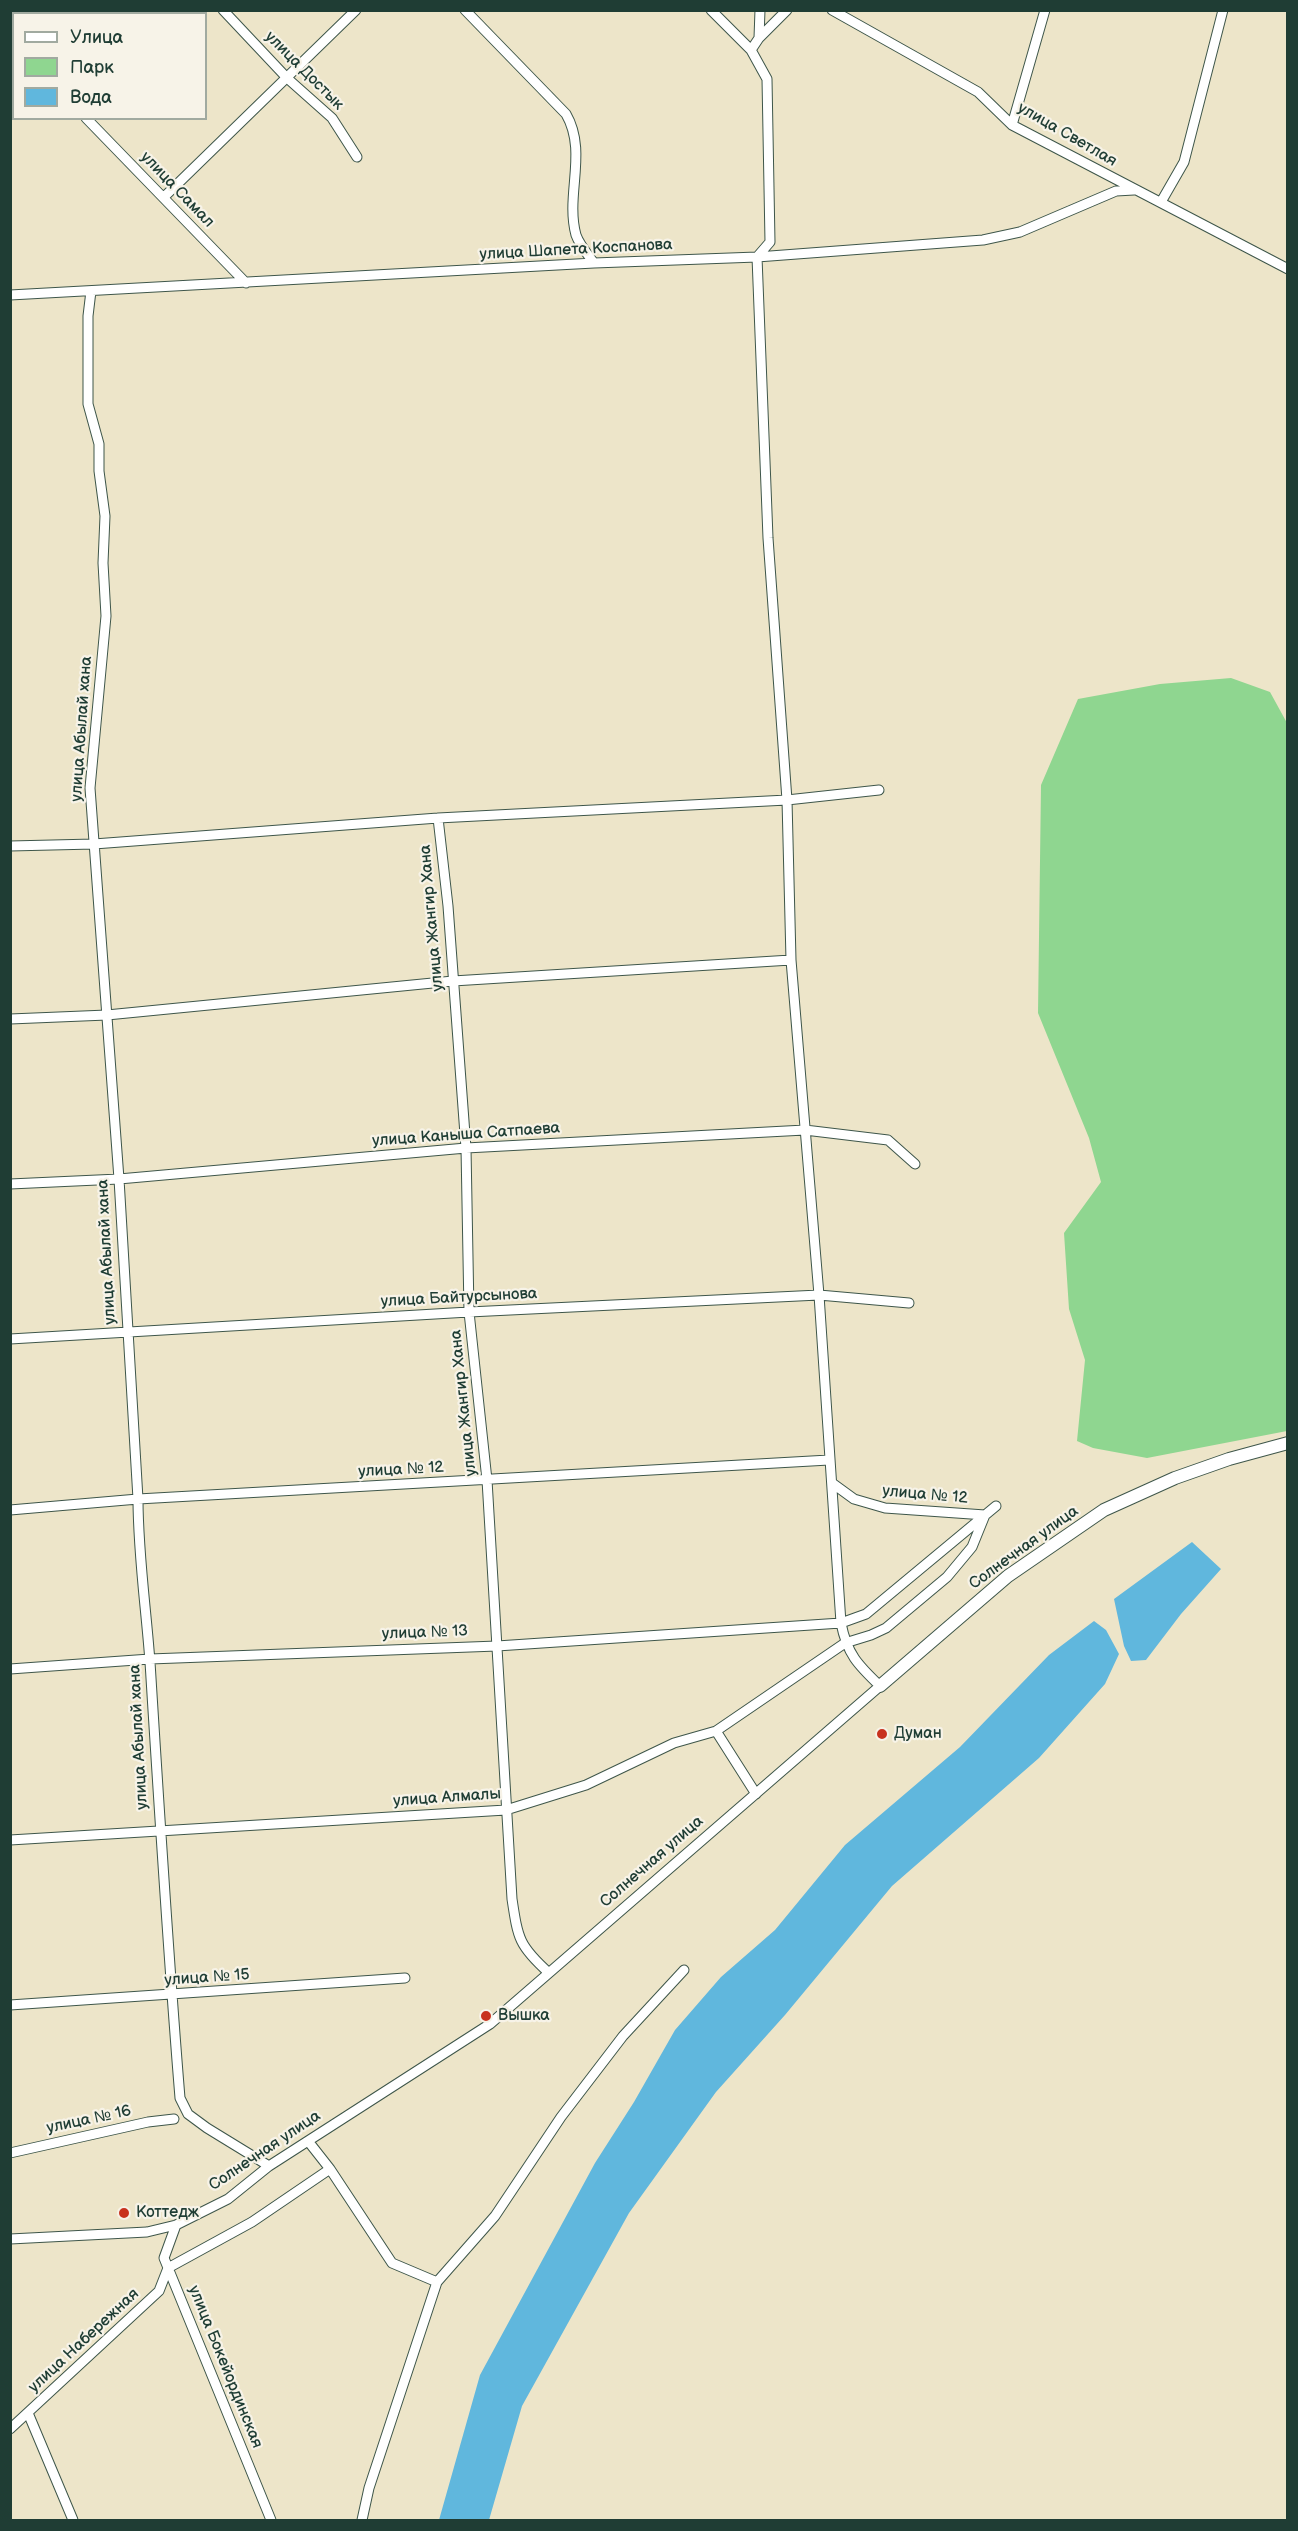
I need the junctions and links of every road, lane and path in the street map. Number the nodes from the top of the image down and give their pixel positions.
1 (224, 10) edge
2 (356, 10) edge
3 (465, 10) edge
4 (711, 10) edge
5 (760, 10) edge
6 (787, 10) edge
7 (832, 10) edge
8 (1045, 10) edge
9 (1223, 10) edge
10 (759, 38) junction
11 (751, 50) junction
12 (287, 78) junction
13 (88, 120) edge
14 (1012, 124) junction
15 (357, 157) dead end
16 (1134, 190) junction
17 (164, 197) junction
18 (1161, 202) junction
19 (757, 257) junction
20 (594, 263) junction
21 (1287, 270) edge
22 (246, 283) junction
23 (91, 291) junction
24 (10, 295) edge
25 (879, 790) dead end
26 (787, 800) junction
27 (438, 818) junction
28 (94, 844) junction
29 (10, 846) edge
30 (791, 960) junction
31 (453, 981) junction
32 (107, 1015) junction
33 (10, 1019) edge
34 (805, 1131) junction
35 (466, 1148) junction
36 (915, 1164) dead end
37 (119, 1179) junction
38 (10, 1184) edge
39 (819, 1295) junction
40 (909, 1303) dead end
41 (469, 1312) junction
42 (126, 1332) junction
43 (10, 1340) edge
44 (1287, 1443) edge
45 (829, 1460) junction
46 (487, 1480) junction
47 (832, 1483) junction
48 (138, 1499) junction
49 (996, 1506) dead end
50 (10, 1510) edge
51 (985, 1515) junction
52 (841, 1623) junction
53 (845, 1643) junction
54 (497, 1646) junction
55 (150, 1659) junction
56 (10, 1669) edge
57 (880, 1686) junction
58 (716, 1731) junction
59 (756, 1794) junction
60 (506, 1810) junction
61 (160, 1832) junction
62 (10, 1840) edge
63 (684, 1970) dead end
64 (549, 1973) junction
65 (405, 1978) dead end
66 (172, 1996) junction
67 (10, 2005) edge
68 (174, 2119) dead end
69 (309, 2140) junction
70 (10, 2153) edge
71 (269, 2166) junction
72 (330, 2169) junction
73 (176, 2224) junction
74 (10, 2240) edge
75 (168, 2268) junction
76 (437, 2282) junction
77 (28, 2413) junction
78 (10, 2429) edge
79 (73, 2520) edge
80 (271, 2520) edge
81 (362, 2520) edge

1 - 12 street, улица Достык
2 - 12 street
3 - 20 street
4 - 11 street
5 - 10 street
6 - 10 street
7 - 14 street, улица Светлая
8 - 14 street
9 - 18 street
10 - 11 street
11 - 19 street
12 - 15 street, улица Достык
12 - 17 street
13 - 17 street, улица Самал
14 - 16 street, улица Светлая
16 - 18 street, улица Светлая
16 - 19 street, улица Шапета Коспанова
17 - 22 street, улица Самал
18 - 21 street, улица Светлая
19 - 20 street, улица Шапета Коспанова
19 - 26 street
20 - 22 street, улица Шапета Коспанова
22 - 23 street, улица Шапета Коспанова
23 - 24 street, улица Шапета Коспанова
23 - 28 street, улица Абылай хана
25 - 26 street
26 - 27 street
26 - 30 street
27 - 28 street
27 - 31 street, улица Жангир Хана
28 - 29 street
28 - 32 street, улица Абылай хана
30 - 31 street
30 - 34 street
31 - 32 street
31 - 35 street, улица Жангир Хана
32 - 33 street
32 - 37 street, улица Абылай хана
34 - 35 street, улица Каныша Сатпаева
34 - 36 street, улица Каныша Сатпаева
34 - 39 street
35 - 37 street, улица Каныша Сатпаева
35 - 41 street, улица Жангир Хана
37 - 38 street, улица Каныша Сатпаева
37 - 42 street, улица Абылай хана
39 - 40 street, улица Байтурсынова
39 - 41 street, улица Байтурсынова
39 - 45 street
41 - 42 street, улица Байтурсынова
41 - 46 street, улица Жангир Хана
42 - 43 street, улица Байтурсынова
42 - 48 street, улица Абылай хана
44 - 57 street, Солнечная улица
45 - 46 street, улица № 12
45 - 47 street
46 - 48 street, улица № 12
46 - 54 street, улица Жангир Хана
47 - 51 street, улица № 12
47 - 52 street
48 - 50 street, улица № 12
48 - 55 street, улица Абылай хана
49 - 51 street, улица № 13
51 - 52 street, улица № 13
51 - 53 street, улица Алмалы
52 - 53 street
52 - 54 street, улица № 13
53 - 57 street
53 - 58 street, улица Алмалы
54 - 55 street, улица № 13
54 - 60 street, улица Жангир Хана
55 - 56 street, улица № 13
55 - 61 street, улица Абылай хана
57 - 59 street, Солнечная улица
58 - 59 street
58 - 60 street, улица Алмалы
59 - 64 street, Солнечная улица
60 - 61 street, улица Алмалы
60 - 64 street, улица Жангир Хана
61 - 62 street, улица Алмалы
61 - 66 street, улица Абылай хана
63 - 76 street
64 - 69 street, Солнечная улица
65 - 66 street, улица № 15
66 - 67 street, улица № 15
66 - 71 street, улица Абылай хана
68 - 70 street, улица № 16
69 - 71 street, Солнечная улица
69 - 72 street
71 - 73 street, Солнечная улица
72 - 75 street
72 - 76 street
73 - 74 street, Солнечная улица
73 - 75 street, улица Бокейординская
75 - 77 street, улица Набережная
75 - 80 street, улица Бокейординская
76 - 81 street
77 - 78 street, улица Набережная
77 - 79 street

